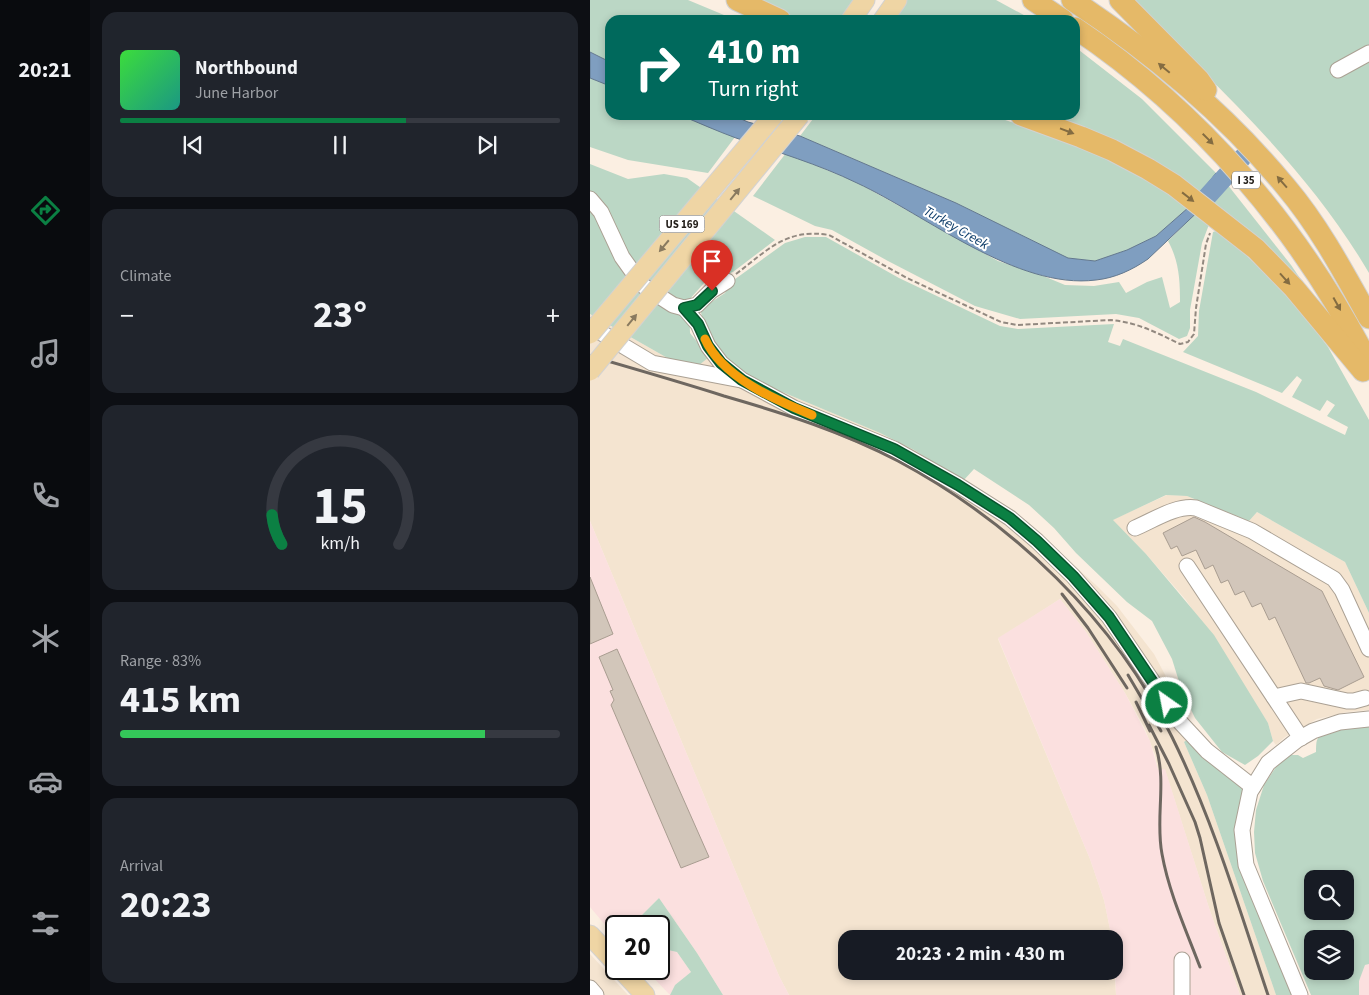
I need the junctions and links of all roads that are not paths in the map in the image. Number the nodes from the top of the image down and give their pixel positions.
1 (737, 0) edge
2 (865, 0) edge
3 (898, 0) edge
4 (1033, 0) edge
5 (1072, 0) edge
6 (1120, 0) edge
7 (769, 15) edge
8 (854, 15) edge
9 (887, 15) edge
10 (1056, 15) edge
11 (1080, 32) edge
12 (1369, 54) edge
13 (1338, 70) dead end
14 (1208, 101) junction
15 (770, 120) edge
16 (796, 120) edge
17 (1035, 120) edge
18 (590, 199) edge
19 (726, 281) road end
20 (684, 308) junction
21 (1369, 318) edge
22 (590, 326) edge
23 (590, 334) edge
24 (1369, 364) edge
25 (590, 371) edge
26 (1369, 378) edge
27 (742, 380) junction
28 (1136, 528) dead end
29 (1187, 566) dead end
30 (1369, 649) edge
31 (1274, 697) junction
32 (1365, 698) dead end
33 (1369, 719) edge
34 (1301, 738) junction
35 (1253, 787) junction
36 (590, 935) edge
37 (605, 952) edge
38 (1182, 960) dead end
39 (631, 980) edge
40 (590, 988) edge
41 (596, 995) edge
42 (645, 995) edge
43 (1182, 995) edge
44 (1300, 995) edge

1 - 7 highway
2 - 8 main road
3 - 9 main road
4 - 10 highway
14 -> 5 highway, I 35
6 - 14 highway
11 -> 24 highway, I 35
12 - 13 street
21 -> 14 highway, I 35
15 -> 23 main road, US 169, bridge
25 -> 16 main road, US 169, bridge
17 -> 26 highway
18 - 20 street
19 - 20 street
20 - 27 street
22 - 27 street
27 - 35 street
28 - 30 street
29 - 31 street
31 - 32 street
31 - 34 street
33 - 34 street
34 - 35 street
35 - 44 street
36 - 37 main road
38 - 43 street
39 - 42 main road
40 - 41 street

